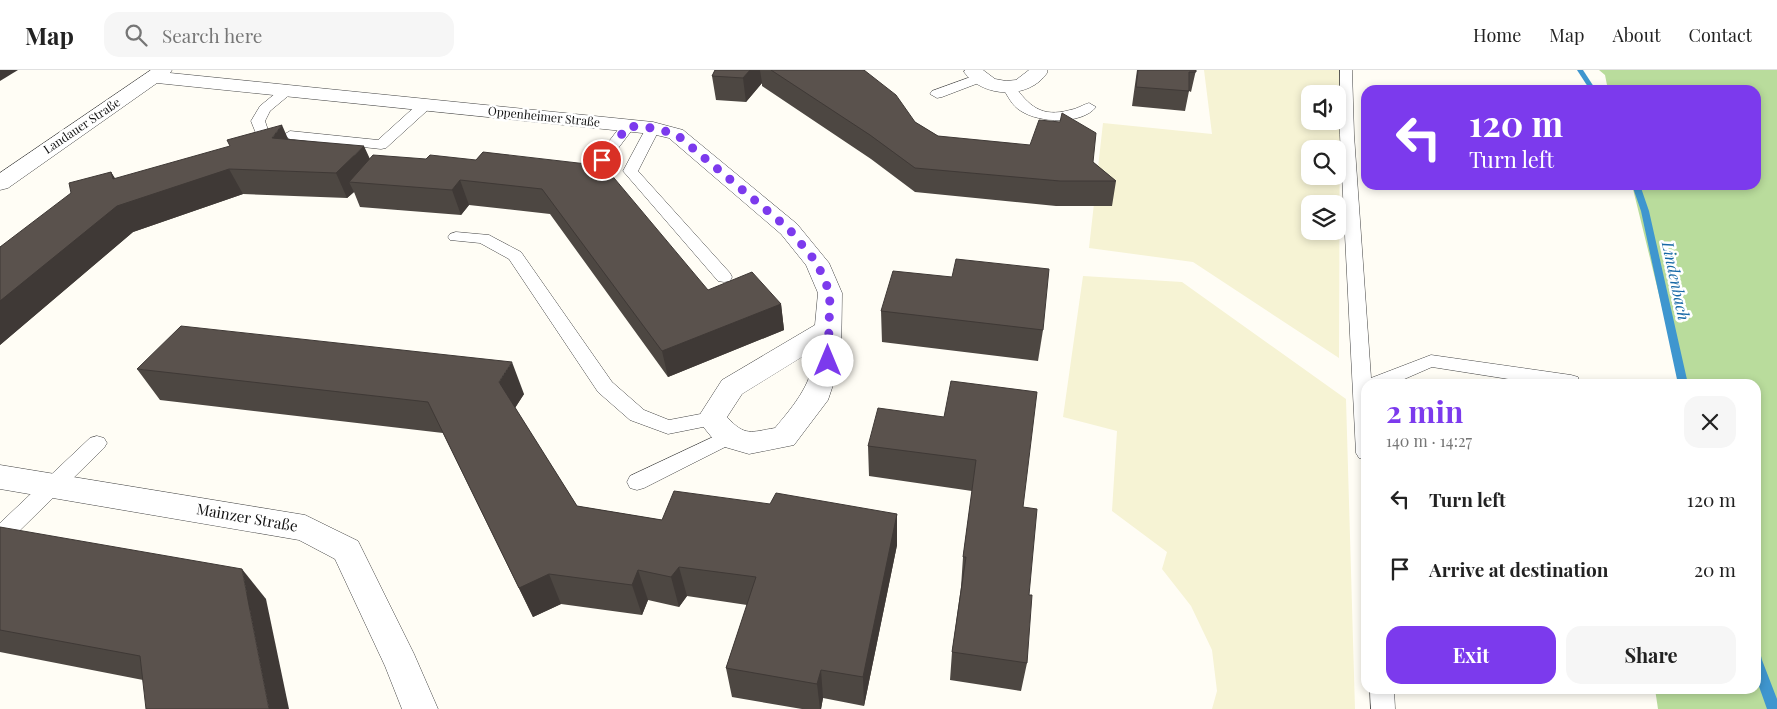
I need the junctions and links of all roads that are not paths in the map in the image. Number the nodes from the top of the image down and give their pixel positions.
1 (1038, 70) edge
2 (1346, 70) edge
3 (158, 74) edge
4 (976, 74) edge
5 (1008, 87) junction
6 (287, 91) junction
7 (936, 94) dead end
8 (425, 105) junction
9 (1089, 107) dead end
10 (628, 126) junction
11 (653, 128) junction
12 (262, 133) edge
13 (290, 135) dead end
14 (602, 160) dead end
15 (0, 182) edge
16 (456, 237) dead end
17 (724, 277) dead end
18 (828, 329) junction
19 (1367, 379) edge
20 (1386, 379) edge
21 (1551, 379) edge
22 (711, 419) junction
23 (728, 437) junction
24 (97, 443) dead end
25 (0, 477) edge
26 (637, 482) dead end
27 (52, 486) junction
28 (0, 536) edge
29 (1382, 694) edge
30 (420, 709) edge
31 (1383, 709) edge

1 - 5 street
2 - 19 lane
3 - 6 street, Oppenheimer Straße
3 - 15 street, Landauer Straße
4 - 5 street
4 - 7 lane
5 - 9 lane
6 - 8 street, Oppenheimer Straße
6 - 12 lane
8 - 10 street, Oppenheimer Straße
8 - 13 lane
10 - 11 street, Oppenheimer Straße
10 - 14 lane
11 - 17 lane
11 - 18 street, Oppenheimer Straße
16 - 22 lane
18 - 22 street
18 - 23 street, Oppenheimer Straße
20 - 21 lane
22 - 23 street
23 - 26 lane
24 - 27 lane
25 - 27 street, Mainzer Straße
27 - 28 lane
27 - 30 street, Mainzer Straße
29 - 31 lane

